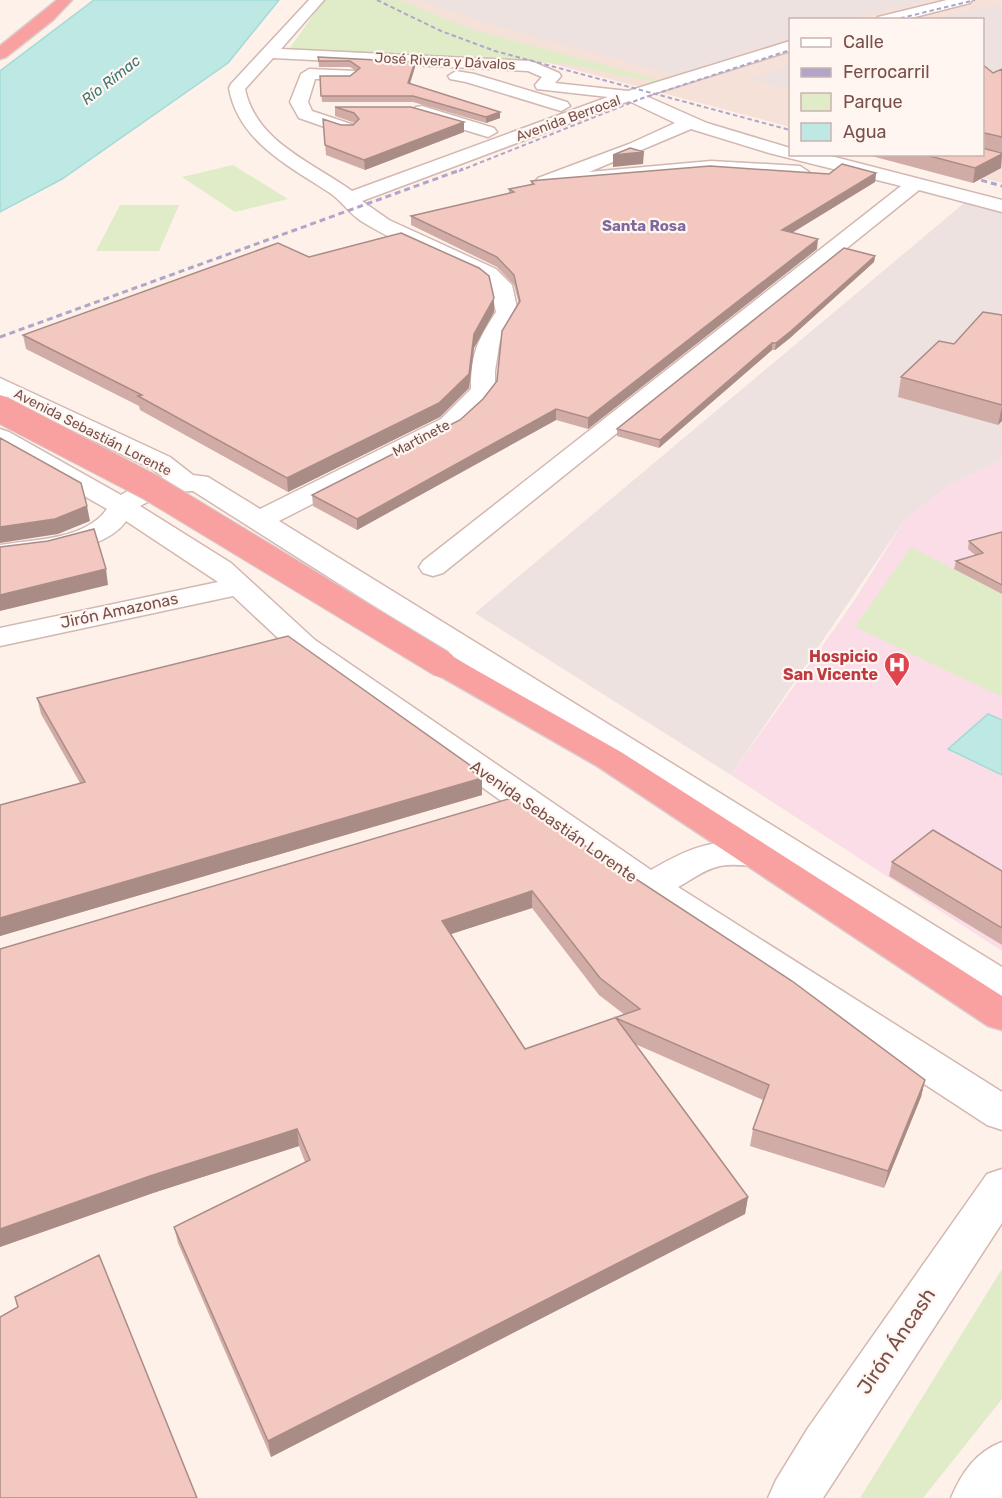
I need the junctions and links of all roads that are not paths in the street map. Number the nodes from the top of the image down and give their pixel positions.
1 (65, 0) edge
2 (317, 0) edge
3 (965, 0) edge
4 (891, 18) edge
5 (789, 46) edge
6 (269, 53) junction
7 (0, 54) edge
8 (628, 96) junction
9 (345, 108) edge
10 (300, 110) junction
11 (406, 110) edge
12 (369, 122) edge
13 (691, 122) junction
14 (348, 129) junction
15 (488, 132) junction
16 (789, 134) edge
17 (319, 139) dead end
18 (765, 146) junction
19 (635, 148) junction
20 (789, 153) edge
21 (807, 156) edge
22 (693, 168) junction
23 (756, 168) junction
24 (856, 169) junction
25 (915, 184) junction
26 (331, 187) junction
27 (353, 202) junction
28 (1002, 206) edge
29 (0, 385) edge
30 (0, 409) edge
31 (0, 437) edge
32 (185, 481) junction
33 (123, 507) junction
34 (262, 519) junction
35 (0, 553) edge
36 (433, 567) dead end
37 (238, 586) junction
38 (0, 637) edge
39 (752, 854) junction
40 (793, 855) junction
41 (650, 888) junction
42 (1002, 986) edge
43 (1002, 1016) edge
44 (1002, 1113) edge
45 (1002, 1186) edge
46 (1002, 1466) edge
47 (794, 1498) edge
48 (977, 1498) edge

1 - 7 highway
2 - 6 street, Martinete
3 - 4 street
5 - 8 street, Avenida Berrocal
6 - 8 street, José Rivera y Dávalos
6 - 26 street, Martinete
8 - 13 street, José Rivera y Dávalos
8 - 27 street, Avenida Berrocal
9 - 10 street
10 - 14 street
10 - 15 street
11 - 15 street
12 - 14 street
13 - 18 street, José Rivera y Dávalos
13 - 19 street
14 - 17 street
15 - 26 street
16 - 18 street
18 - 20 street, José Rivera y Dávalos
18 - 23 street
19 - 22 street
19 - 22 street
21 - 24 street
22 - 23 street
23 - 24 street
24 - 25 street
25 - 28 street
25 - 36 street
26 - 27 street, Martinete
27 - 34 street, Martinete
29 - 32 street, Avenida Sebastián Lorente
30 - 39 highway, bridge
31 - 33 street, Avenida Sebastián Lorente
32 - 33 street
32 - 34 street
33 - 35 street
33 - 37 street, Avenida Sebastián Lorente
34 - 40 street
37 - 38 street, Jirón Amazonas
37 - 41 street, Avenida Sebastián Lorente
39 - 40 street
39 - 41 street
39 - 43 highway
40 - 42 street
41 - 44 street, Avenida Sebastián Lorente
45 - 47 street, Jirón Áncash
46 - 48 street

